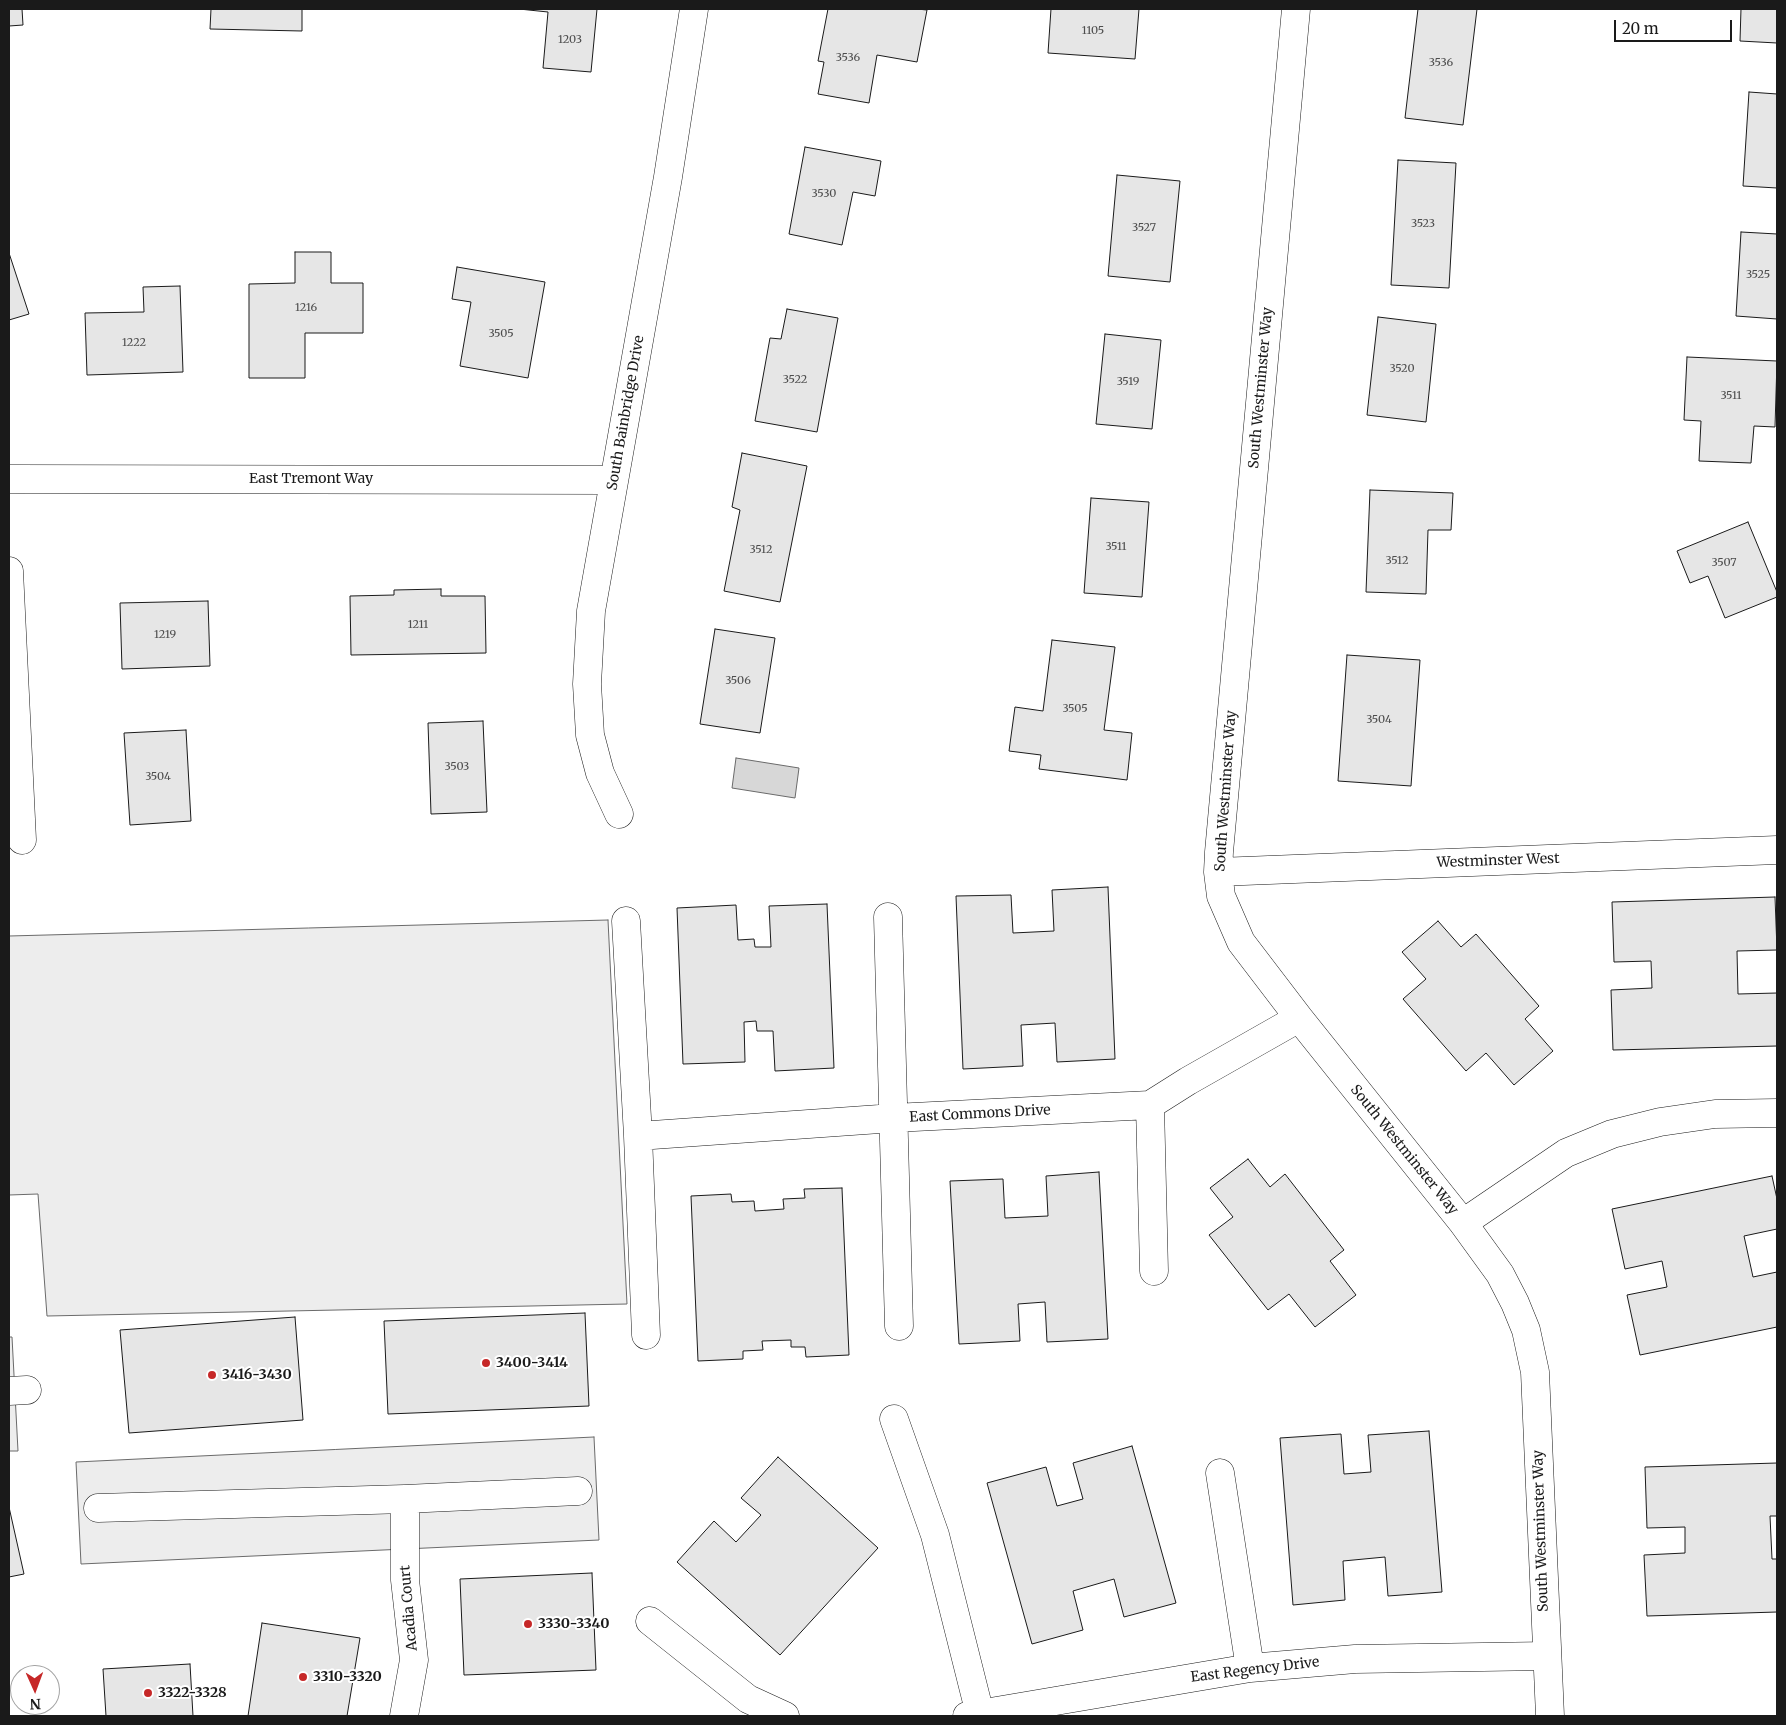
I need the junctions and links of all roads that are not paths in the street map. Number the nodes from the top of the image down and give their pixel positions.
1 (694, 9) edge
2 (1296, 9) edge
3 (9, 479) edge
4 (614, 480) junction
5 (9, 571) edge
6 (618, 814) dead end
7 (22, 840) dead end
8 (1777, 850) edge
9 (1218, 872) junction
10 (888, 917) dead end
11 (626, 921) dead end
12 (1299, 1018) junction
13 (1150, 1105) junction
14 (1777, 1113) edge
15 (894, 1118) junction
16 (638, 1136) junction
17 (1463, 1223) junction
18 (1154, 1272) dead end
19 (899, 1326) dead end
20 (646, 1336) dead end
21 (894, 1419) dead end
22 (1220, 1473) dead end
23 (578, 1491) dead end
24 (405, 1499) junction
25 (98, 1508) dead end
26 (650, 1621) dead end
27 (1546, 1656) junction
28 (1250, 1668) junction
29 (974, 1715) edge
30 (404, 1716) edge
31 (784, 1716) edge
32 (1550, 1716) edge

1 - 4 street, South Bainbridge Drive
2 - 9 street, South Westminster Way
3 - 4 street, East Tremont Way
4 - 6 street, South Bainbridge Drive
5 - 7 street
8 - 9 street, Westminster West
9 - 12 street, South Westminster Way
10 - 15 street
11 - 16 street
12 - 13 street, East Commons Drive
12 - 17 street, South Westminster Way
13 - 15 street, East Commons Drive
13 - 18 street
14 - 17 street
15 - 16 street, East Commons Drive
15 - 19 street
16 - 20 street
17 - 27 street, South Westminster Way
21 - 29 street
22 - 28 street
23 - 24 street
24 - 25 street
24 - 30 street, Acadia Court
26 - 31 street
27 - 28 street, East Regency Drive
27 - 32 street, South Westminster Way
28 - 29 street, East Regency Drive

